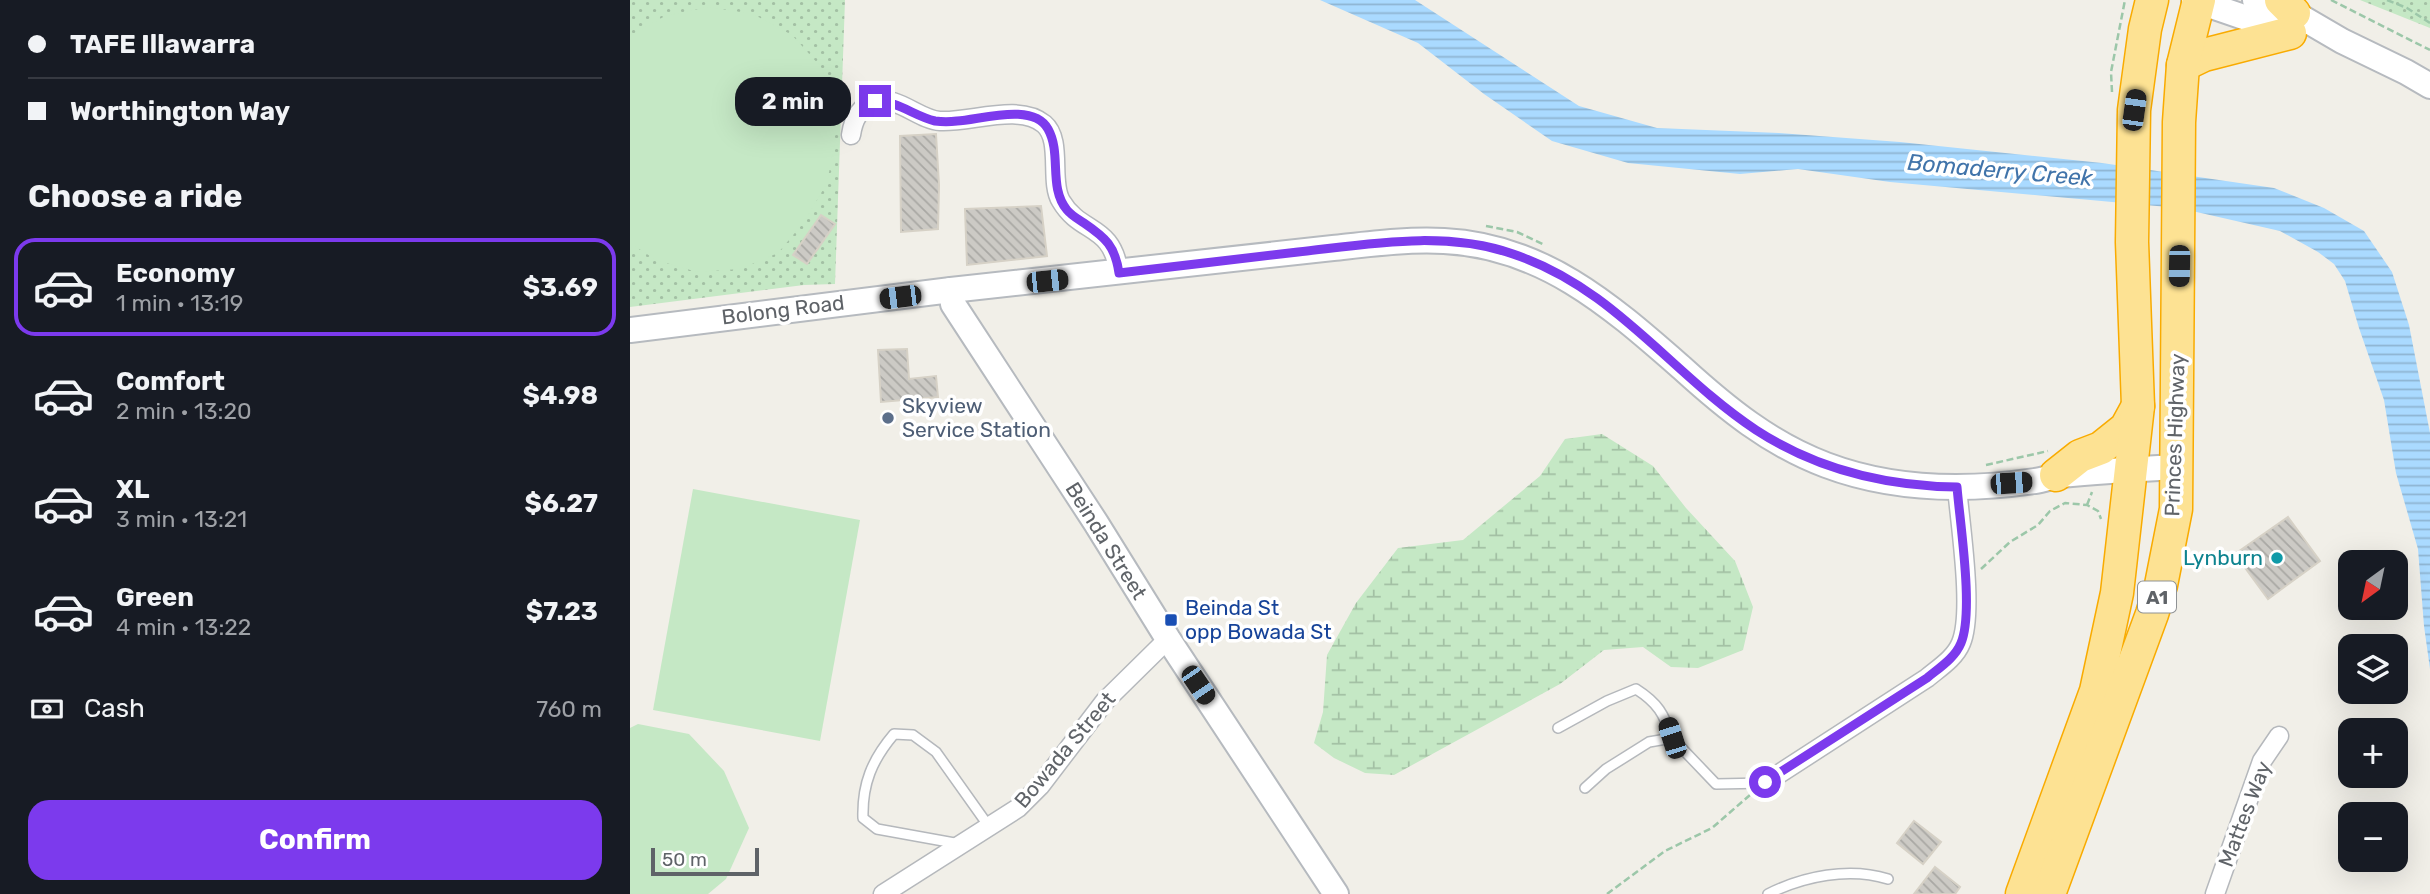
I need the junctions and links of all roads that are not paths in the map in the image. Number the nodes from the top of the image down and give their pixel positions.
1 (2152, 0) edge
2 (2255, 0) edge
3 (2197, 1) edge
4 (2288, 15) edge
5 (2183, 65) junction
6 (2430, 86) edge
7 (850, 135) dead end
8 (1119, 273) junction
9 (951, 290) junction
10 (630, 330) edge
11 (2138, 406) junction
12 (2049, 469) junction
13 (2177, 475) junction
14 (2130, 477) junction
15 (1957, 487) junction
16 (1168, 639) junction
17 (1558, 728) dead end
18 (2280, 736) dead end
19 (1672, 738) junction
20 (1765, 782) joint
21 (1585, 788) dead end
22 (990, 828) junction
23 (961, 844) junction
24 (1888, 879) dead end
25 (883, 894) edge
26 (1336, 894) edge
27 (1768, 894) edge
28 (2022, 894) edge
29 (2049, 894) edge
30 (2215, 894) edge

1 - 11 highway, Princes Highway / A1
2 - 4 main road
3 - 4 main road
3 - 5 highway, Princes Highway / A1
4 - 5 highway
4 - 6 main road
5 - 13 highway, Princes Highway / A1
7 - 8 street
8 - 9 main road, Bolong Road
8 - 15 main road, Bolong Road
9 - 10 main road, Bolong Road
9 - 16 main road, Beinda Street
11 - 12 highway
11 - 14 highway, Princes Highway / A1
12 - 14 main road, Bolong Road
12 - 15 main road, Bolong Road
13 - 14 main road, Bolong Road
13 - 29 highway, Princes Highway / A1
14 - 28 highway, Princes Highway / A1
15 - 20 street
16 - 22 street, Bowada Street
16 - 26 main road, Beinda Street
17 - 19 lane
18 - 30 street, Mattes Way
19 - 20 lane
19 - 21 lane
22 - 23 street, Bowada Street
22 - 23 lane
23 - 25 street, Bowada Street
24 - 27 lane

